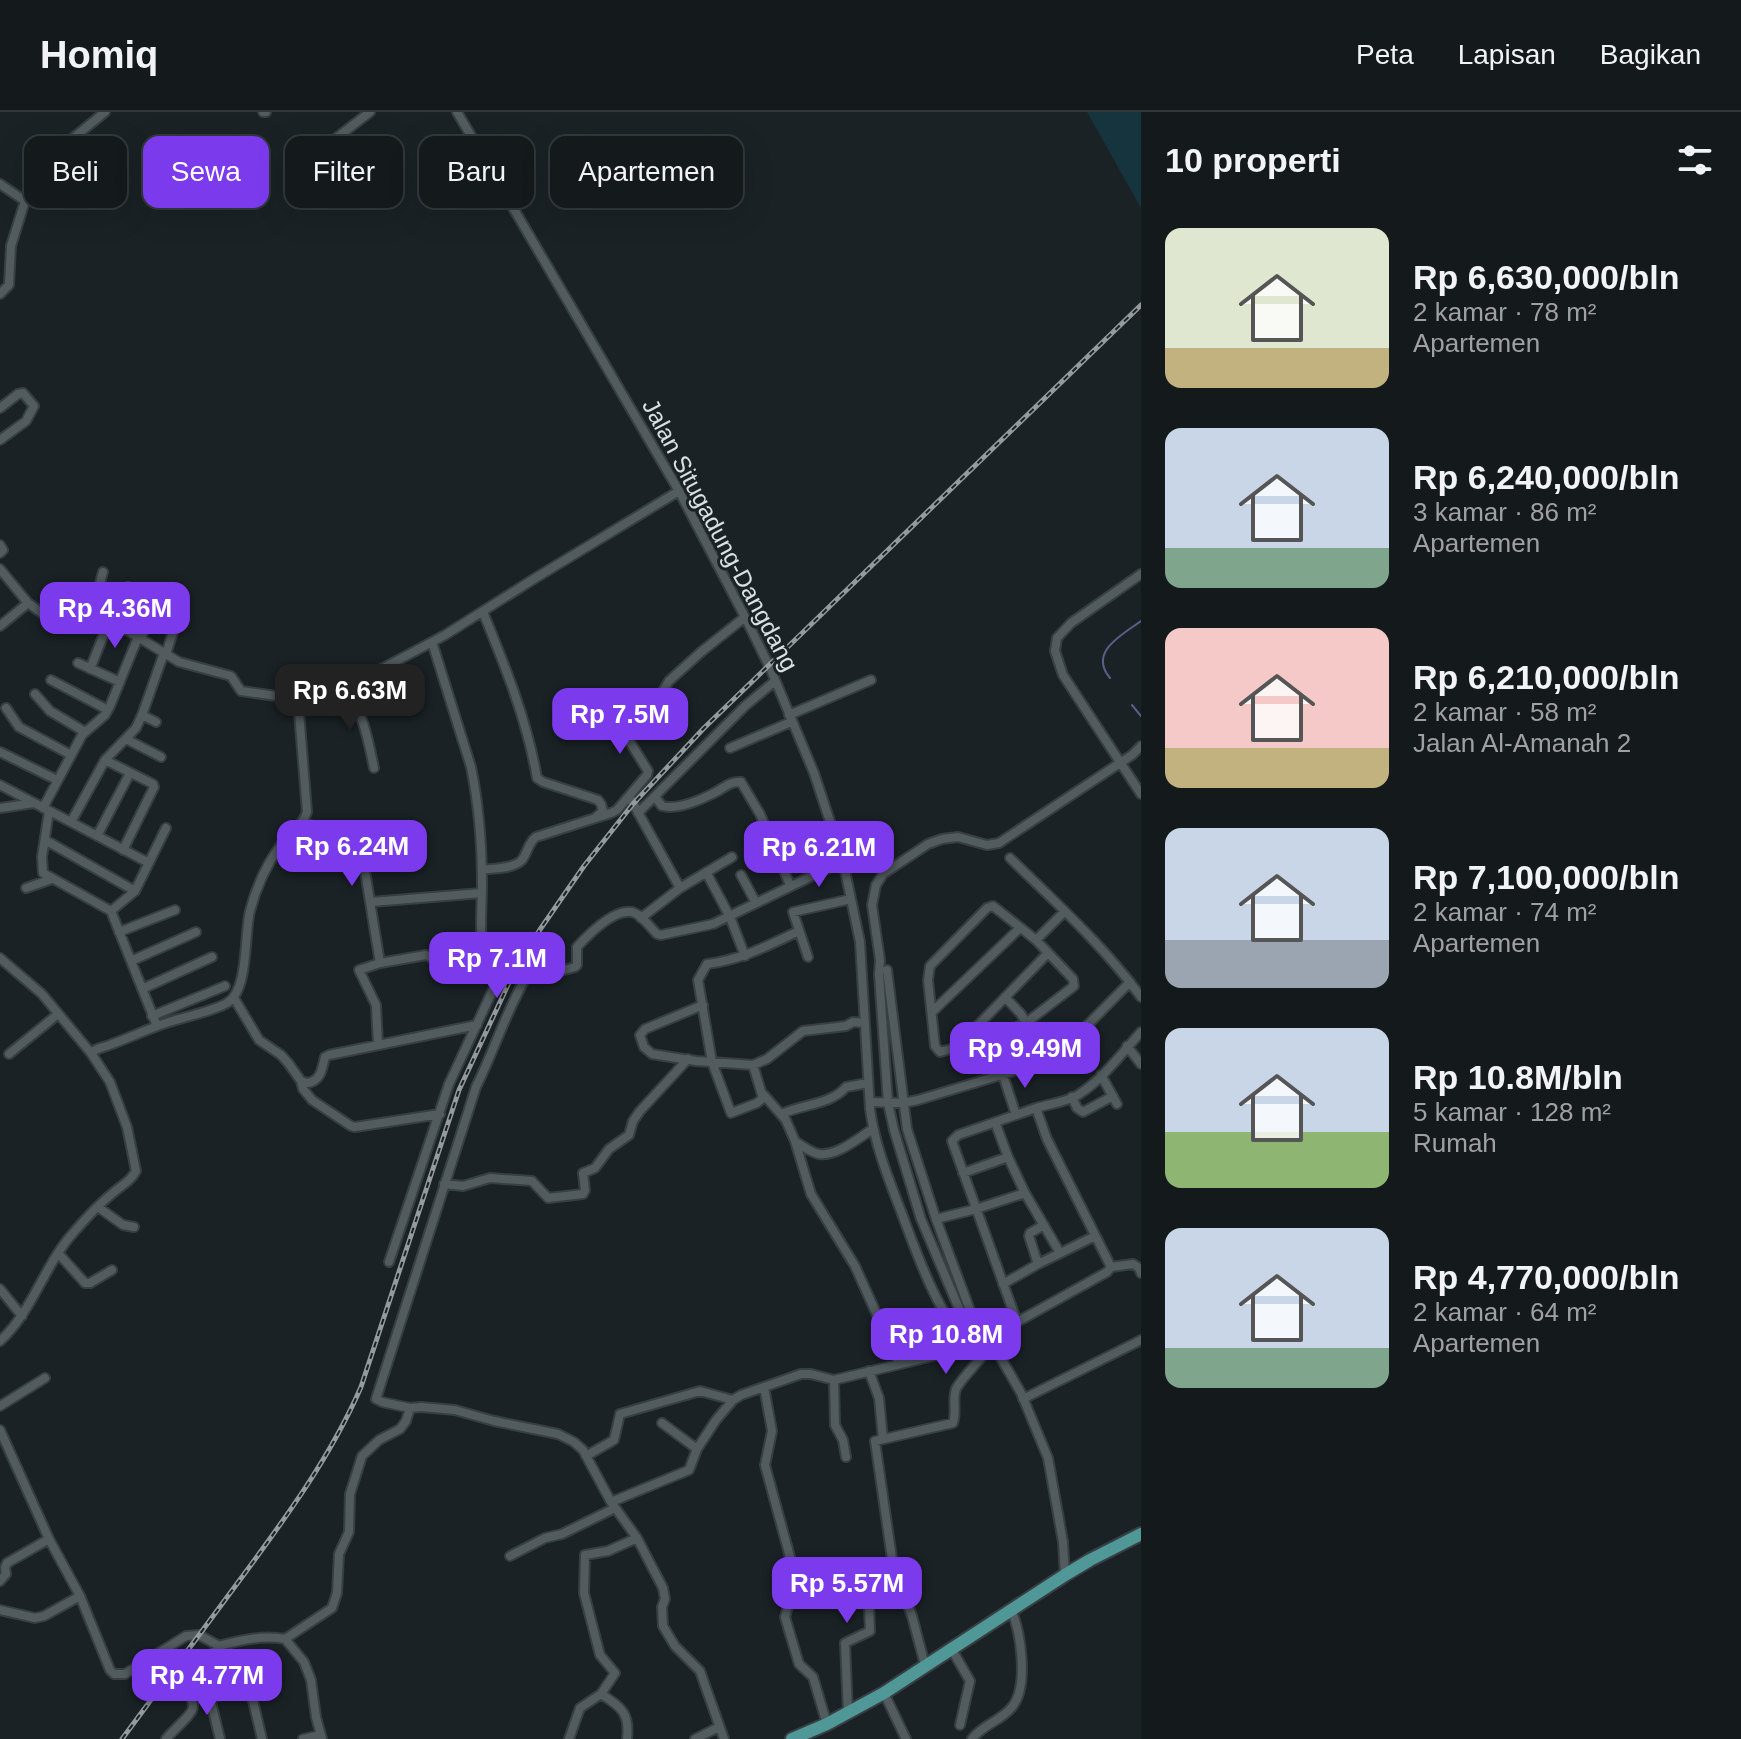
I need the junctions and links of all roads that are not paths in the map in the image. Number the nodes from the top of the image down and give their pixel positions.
1 (105, 112) edge
2 (370, 112) edge
3 (457, 112) edge
4 (77, 136) edge
5 (339, 136) edge
6 (0, 184) edge
7 (24, 200) edge
8 (24, 204) edge
9 (0, 294) edge
10 (0, 408) edge
11 (0, 440) edge
12 (679, 491) junction
13 (0, 545) edge
14 (0, 553) edge
15 (0, 569) edge
16 (103, 572) dead end
17 (1141, 574) edge
18 (128, 587) dead end
19 (154, 602) dead end
20 (28, 603) junction
21 (93, 609) junction
22 (483, 612) junction
23 (178, 616) dead end
24 (745, 617) junction
25 (113, 622) junction
26 (0, 626) edge
27 (140, 638) junction
28 (432, 642) junction
29 (165, 654) junction
30 (78, 663) dead end
31 (384, 668) junction
32 (90, 669) junction
33 (51, 680) dead end
34 (871, 680) dead end
35 (775, 681) junction
36 (120, 682) junction
37 (346, 688) junction
38 (35, 694) dead end
39 (298, 699) junction
40 (6, 708) dead end
41 (376, 708) dead end
42 (108, 710) junction
43 (142, 715) junction
44 (790, 718) junction
45 (156, 722) dead end
46 (85, 732) junction
47 (126, 739) junction
48 (1141, 746) edge
49 (730, 748) dead end
50 (0, 752) edge
51 (71, 755) junction
52 (161, 757) dead end
53 (105, 760) junction
54 (1121, 763) junction
55 (374, 768) dead end
56 (130, 773) junction
57 (57, 780) junction
58 (0, 785) edge
59 (1141, 794) edge
60 (629, 796) junction
61 (655, 797) junction
62 (42, 807) junction
63 (0, 808) edge
64 (638, 813) junction
65 (596, 818) junction
66 (71, 822) junction
67 (302, 823) junction
68 (166, 828) dead end
69 (97, 836) junction
70 (45, 840) junction
71 (123, 850) junction
72 (732, 857) dead end
73 (1010, 858) dead end
74 (843, 861) junction
75 (149, 863) junction
76 (482, 870) junction
77 (706, 872) junction
78 (741, 875) dead end
79 (52, 879) junction
80 (790, 885) junction
81 (26, 888) dead end
82 (680, 888) junction
83 (135, 891) junction
84 (482, 893) junction
85 (851, 899) junction
86 (371, 902) junction
87 (756, 903) junction
88 (175, 910) dead end
89 (111, 911) junction
90 (1064, 912) junction
91 (730, 917) junction
92 (641, 918) junction
93 (1020, 928) junction
94 (799, 931) junction
95 (119, 932) junction
96 (196, 932) dead end
97 (1036, 940) junction
98 (482, 952) junction
99 (1047, 954) junction
100 (745, 956) junction
101 (212, 957) dead end
102 (808, 957) dead end
103 (0, 958) edge
104 (131, 961) junction
105 (380, 963) junction
106 (887, 970) dead end
107 (529, 972) junction
108 (1130, 982) junction
109 (225, 986) dead end
110 (142, 989) junction
111 (1005, 997) junction
112 (1141, 997) edge
113 (234, 998) junction
114 (703, 1005) junction
115 (932, 1012) junction
116 (58, 1014) junction
117 (152, 1016) junction
118 (864, 1023) junction
119 (1026, 1023) junction
120 (477, 1025) junction
121 (157, 1026) junction
122 (1141, 1032) edge
123 (991, 1038) junction
124 (378, 1045) junction
125 (958, 1046) junction
126 (1127, 1046) junction
127 (91, 1053) junction
128 (9, 1054) dead end
129 (688, 1059) junction
130 (712, 1062) junction
131 (1141, 1064) edge
132 (753, 1065) junction
133 (1004, 1074) junction
134 (1101, 1075) junction
135 (301, 1081) junction
136 (868, 1083) junction
137 (764, 1095) junction
138 (1072, 1097) junction
139 (870, 1102) junction
140 (888, 1103) junction
141 (903, 1103) junction
142 (1036, 1108) junction
143 (440, 1114) junction
144 (1016, 1115) junction
145 (785, 1119) junction
146 (995, 1122) junction
147 (873, 1129) junction
148 (795, 1141) junction
149 (1008, 1157) junction
150 (963, 1173) junction
151 (444, 1184) junction
152 (1025, 1193) junction
153 (98, 1207) junction
154 (976, 1209) junction
155 (936, 1219) junction
156 (1044, 1225) junction
157 (134, 1227) dead end
158 (1095, 1236) junction
159 (58, 1253) junction
160 (1060, 1253) junction
161 (389, 1262) dead end
162 (1038, 1264) junction
163 (1111, 1267) junction
164 (112, 1270) dead end
165 (1141, 1273) edge
166 (1003, 1284) junction
167 (0, 1289) edge
168 (22, 1316) junction
169 (970, 1317) junction
170 (951, 1324) junction
171 (1141, 1340) edge
172 (0, 1341) edge
173 (971, 1347) junction
174 (986, 1352) junction
175 (998, 1353) junction
176 (899, 1364) junction
177 (869, 1371) junction
178 (45, 1378) dead end
179 (834, 1380) junction
180 (764, 1387) junction
181 (1023, 1399) junction
182 (733, 1400) junction
183 (0, 1406) edge
184 (410, 1408) junction
185 (662, 1423) dead end
186 (0, 1430) edge
187 (883, 1439) junction
188 (697, 1449) junction
189 (586, 1456) junction
190 (846, 1457) dead end
191 (613, 1505) junction
192 (1141, 1534) edge
193 (637, 1538) junction
194 (49, 1539) junction
195 (510, 1556) dead end
196 (895, 1571) junction
197 (1065, 1575) junction
198 (0, 1581) edge
199 (80, 1596) junction
200 (1011, 1609) junction
201 (0, 1610) edge
202 (285, 1639) junction
203 (219, 1646) junction
204 (951, 1648) junction
205 (925, 1665) junction
206 (200, 1670) junction
207 (884, 1693) junction
208 (601, 1694) junction
209 (210, 1698) junction
210 (848, 1713) junction
211 (827, 1724) junction
212 (960, 1725) dead end
213 (719, 1727) junction
214 (322, 1737) edge
215 (166, 1739) edge
216 (220, 1739) edge
217 (262, 1739) edge
218 (303, 1739) edge
219 (569, 1739) edge
220 (627, 1739) edge
221 (695, 1739) edge
222 (724, 1739) edge
223 (792, 1739) edge
224 (906, 1739) edge
225 (972, 1739) edge

1 - 4 street
2 - 5 street
3 - 12 street, Jalan Situgadung-Dangdang
6 - 7 street
8 - 9 street
10 - 11 street
12 - 22 street
12 - 24 street, Jalan Situgadung-Dangdang
13 - 14 street
15 - 20 street
16 - 21 street
17 - 54 street
18 - 25 street
19 - 27 street
20 - 21 street
20 - 26 street
21 - 25 street
22 - 28 street
22 - 65 street
23 - 29 street
24 - 35 street, Jalan Situgadung-Dangdang
24 - 60 street
25 - 27 street
25 - 32 street
27 - 29 street
27 - 36 street
28 - 31 street
28 - 76 street
29 - 39 street
29 - 43 street
30 - 32 street
31 - 37 street
31 - 41 street
32 - 36 street
33 - 42 street
34 - 44 street
35 - 44 street, Jalan Situgadung-Dangdang
35 - 61 street
36 - 42 street
37 - 39 street
37 - 55 street
38 - 46 street
39 - 67 street
40 - 51 street
42 - 46 street
43 - 45 street
43 - 47 street
44 - 49 street
44 - 74 street, Jalan Situgadung-Dangdang
46 - 51 street
47 - 52 street
47 - 53 street
48 - 54 street
50 - 57 street
51 - 57 street
53 - 56 street
53 - 66 street
54 - 59 street
54 - 140 street
56 - 69 street
56 - 71 street
57 - 62 street
58 - 62 street
60 - 64 street
60 - 65 street
61 - 64 street
61 - 80 street
62 - 63 street
62 - 66 street
62 - 70 street
64 - 82 street
65 - 76 street
66 - 69 street
67 - 86 street
67 - 113 street
68 - 75 street
69 - 71 street
70 - 79 street
70 - 83 street
71 - 75 street
72 - 77 street
73 - 90 street
74 - 80 street
74 - 85 street, Jalan Situgadung-Dangdang
75 - 83 street
76 - 84 street
77 - 82 street
77 - 91 street
78 - 87 street
79 - 81 street
79 - 89 street
80 - 87 street
82 - 92 street
83 - 89 street
84 - 86 street
84 - 98 street
85 - 94 street
85 - 118 street, Jalan Situgadung-Dangdang
86 - 105 street
87 - 91 street
88 - 95 street
89 - 95 street
90 - 97 street
90 - 108 street
91 - 92 street
91 - 100 street
92 - 107 street
93 - 97 street
93 - 115 street
93 - 115 street
94 - 100 street
94 - 102 street
95 - 104 street
96 - 104 street
97 - 99 street
98 - 105 street
98 - 107 street
98 - 120 street
99 - 111 street
99 - 119 street
100 - 114 street
101 - 110 street
103 - 116 street
104 - 110 street
105 - 124 street
106 - 141 street
107 - 151 street
108 - 112 street
108 - 133 street
109 - 117 street
110 - 117 street
111 - 119 street
111 - 125 street
113 - 121 street
113 - 135 street
114 - 129 street
114 - 130 street
115 - 125 street
116 - 127 street
116 - 128 street
117 - 121 street
118 - 132 street
118 - 136 street, Jalan Situgadung-Dangdang
119 - 123 street
120 - 124 street
120 - 143 street
121 - 127 street
122 - 126 street
123 - 125 street
123 - 133 street
124 - 135 street
126 - 131 street
126 - 134 street
127 - 153 street
129 - 130 street
129 - 151 street
130 - 132 street
130 - 137 street
132 - 137 street
133 - 141 street
133 - 144 street
134 - 138 street
134 - 138 street
135 - 143 street
136 - 139 street, Jalan Situgadung-Dangdang
136 - 145 street
137 - 145 street
138 - 142 street
139 - 140 street
139 - 147 street, Jalan Situgadung-Dangdang
140 - 141 street
140 - 169 street
141 - 155 street
142 - 144 street
142 - 158 street
143 - 161 street
144 - 146 street
145 - 148 street
146 - 149 street
146 - 150 street
147 - 148 street
147 - 170 street, Jalan Situgadung-Dangdang
148 - 176 street
149 - 150 street
149 - 152 street
150 - 154 street
151 - 184 street
152 - 154 street
152 - 156 street
153 - 157 street
153 - 159 street
154 - 155 street
154 - 166 street
155 - 169 street
156 - 160 street
156 - 162 street
158 - 160 street
158 - 163 street
159 - 164 street
159 - 168 street
160 - 162 street
162 - 166 street
163 - 165 street
163 - 166 street
167 - 168 street
168 - 172 street
169 - 170 street
169 - 175 street
170 - 173 street, Jalan Situgadung-Dangdang
171 - 181 street
173 - 174 street
173 - 176 street
174 - 175 street
174 - 187 street
175 - 181 street
176 - 177 street
177 - 179 street
177 - 187 street
178 - 183 street
179 - 180 street
179 - 190 street
180 - 182 street
180 - 211 street
181 - 197 street
182 - 188 street
182 - 189 street
184 - 189 street
184 - 202 street
185 - 188 street
186 - 194 street
187 - 196 street
188 - 191 street
189 - 191 street
191 - 193 street
191 - 195 street
192 - 197 main road
193 - 208 street
193 - 213 street
194 - 198 street
194 - 199 street
196 - 205 street
196 - 210 street
197 - 200 main road
199 - 201 street
199 - 203 street
200 - 204 main road
200 - 225 street
202 - 203 street
202 - 214 street
203 - 206 street
204 - 205 main road
204 - 212 street
205 - 207 main road
206 - 209 street
206 - 215 street
207 - 210 main road
207 - 224 street
208 - 219 street
208 - 220 street
209 - 216 street
209 - 217 street
210 - 211 main road
211 - 223 main road
213 - 221 street
213 - 222 street
214 - 218 street

